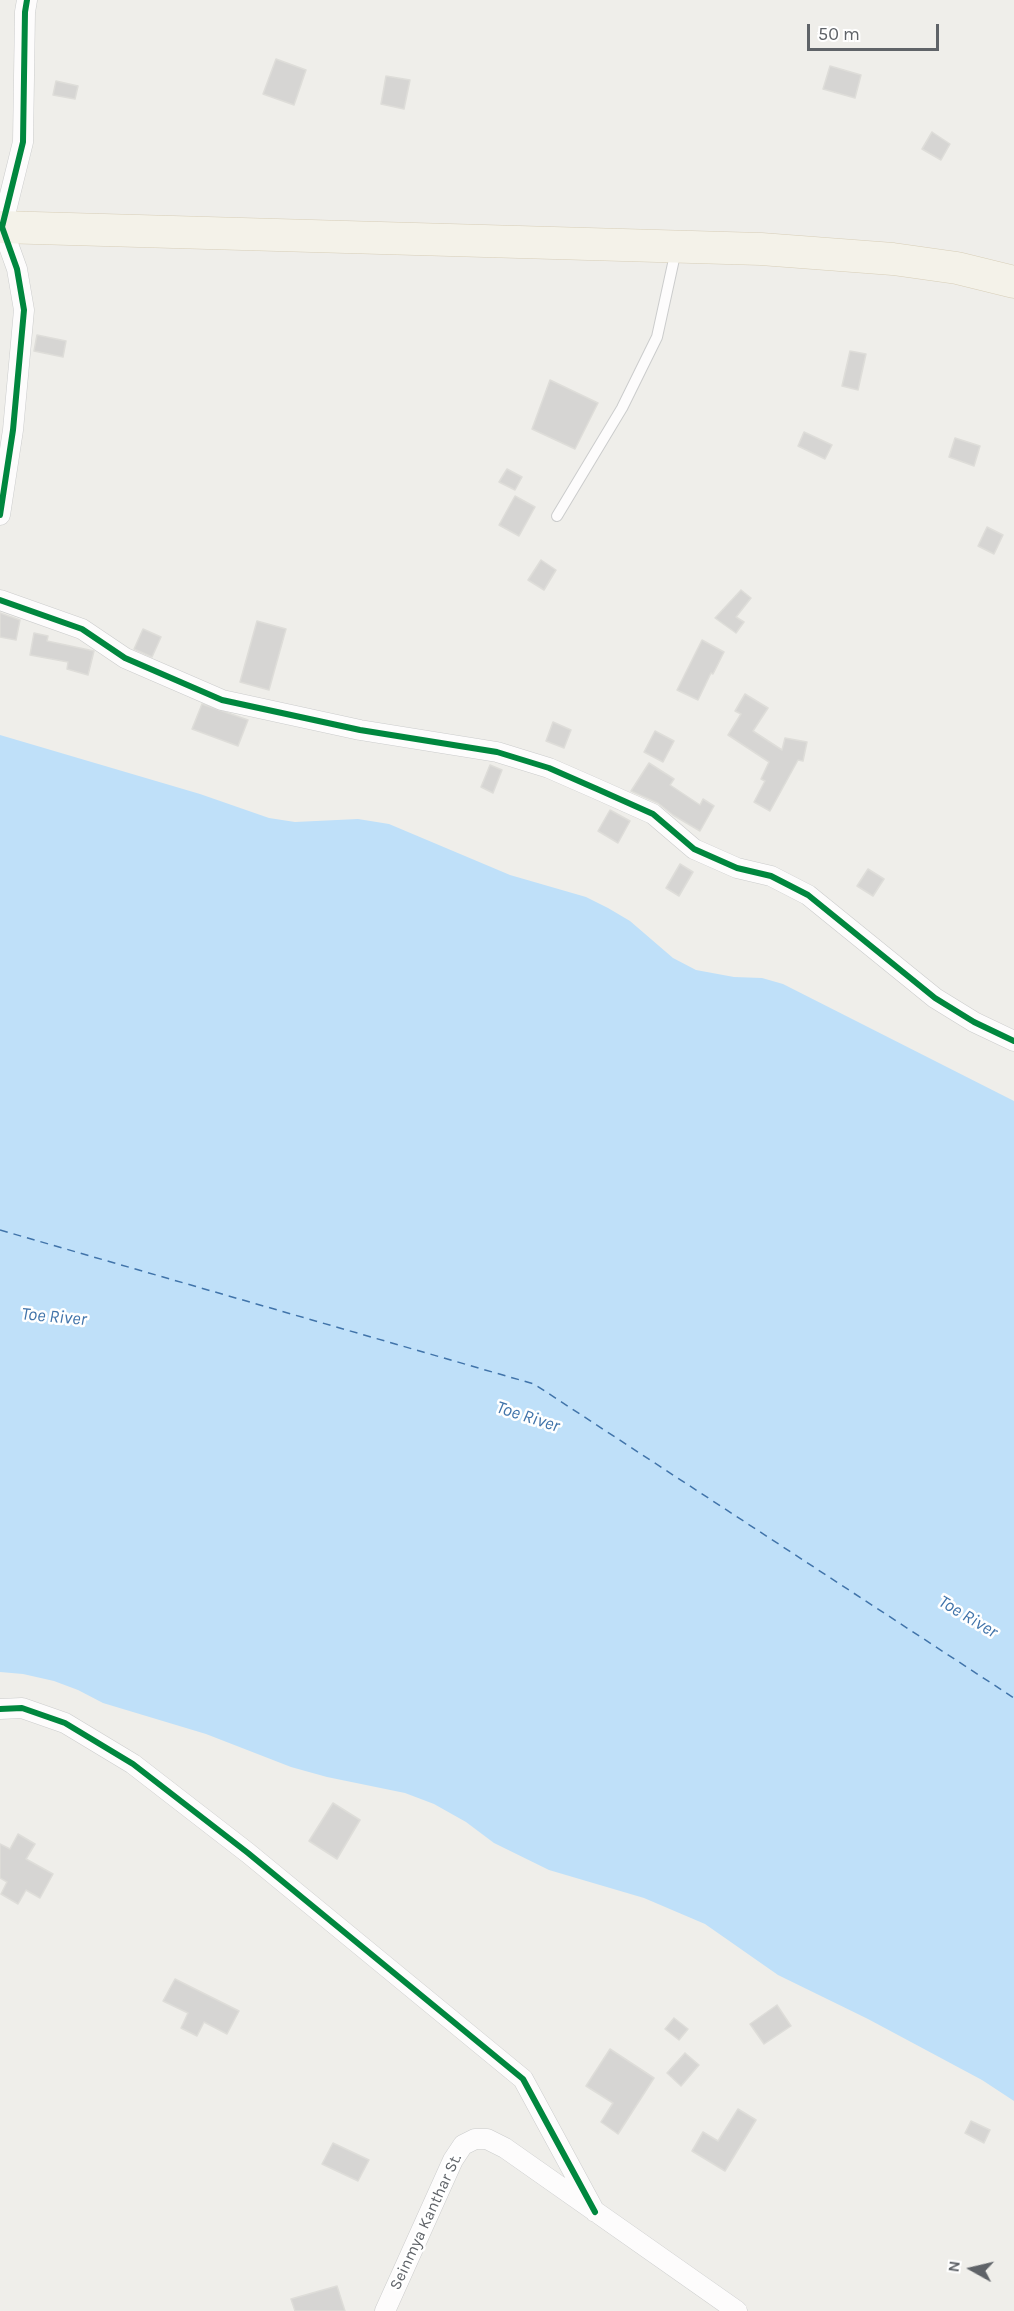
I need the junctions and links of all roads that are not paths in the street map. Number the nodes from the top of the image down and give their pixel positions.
1 (27, 0) edge
2 (1, 227) edge
3 (677, 246) junction
4 (1014, 282) edge
5 (0, 515) edge
6 (557, 516) dead end
7 (0, 600) edge
8 (1014, 1041) edge
9 (0, 1708) edge
10 (595, 2212) junction
11 (384, 2311) edge
12 (737, 2311) edge

1 - 2 street
2 - 3 main road
2 - 5 street
3 - 4 main road
3 - 6 lane
7 - 8 street
9 - 10 street
10 - 11 street, Seinmya Kanthar St.
10 - 12 street

